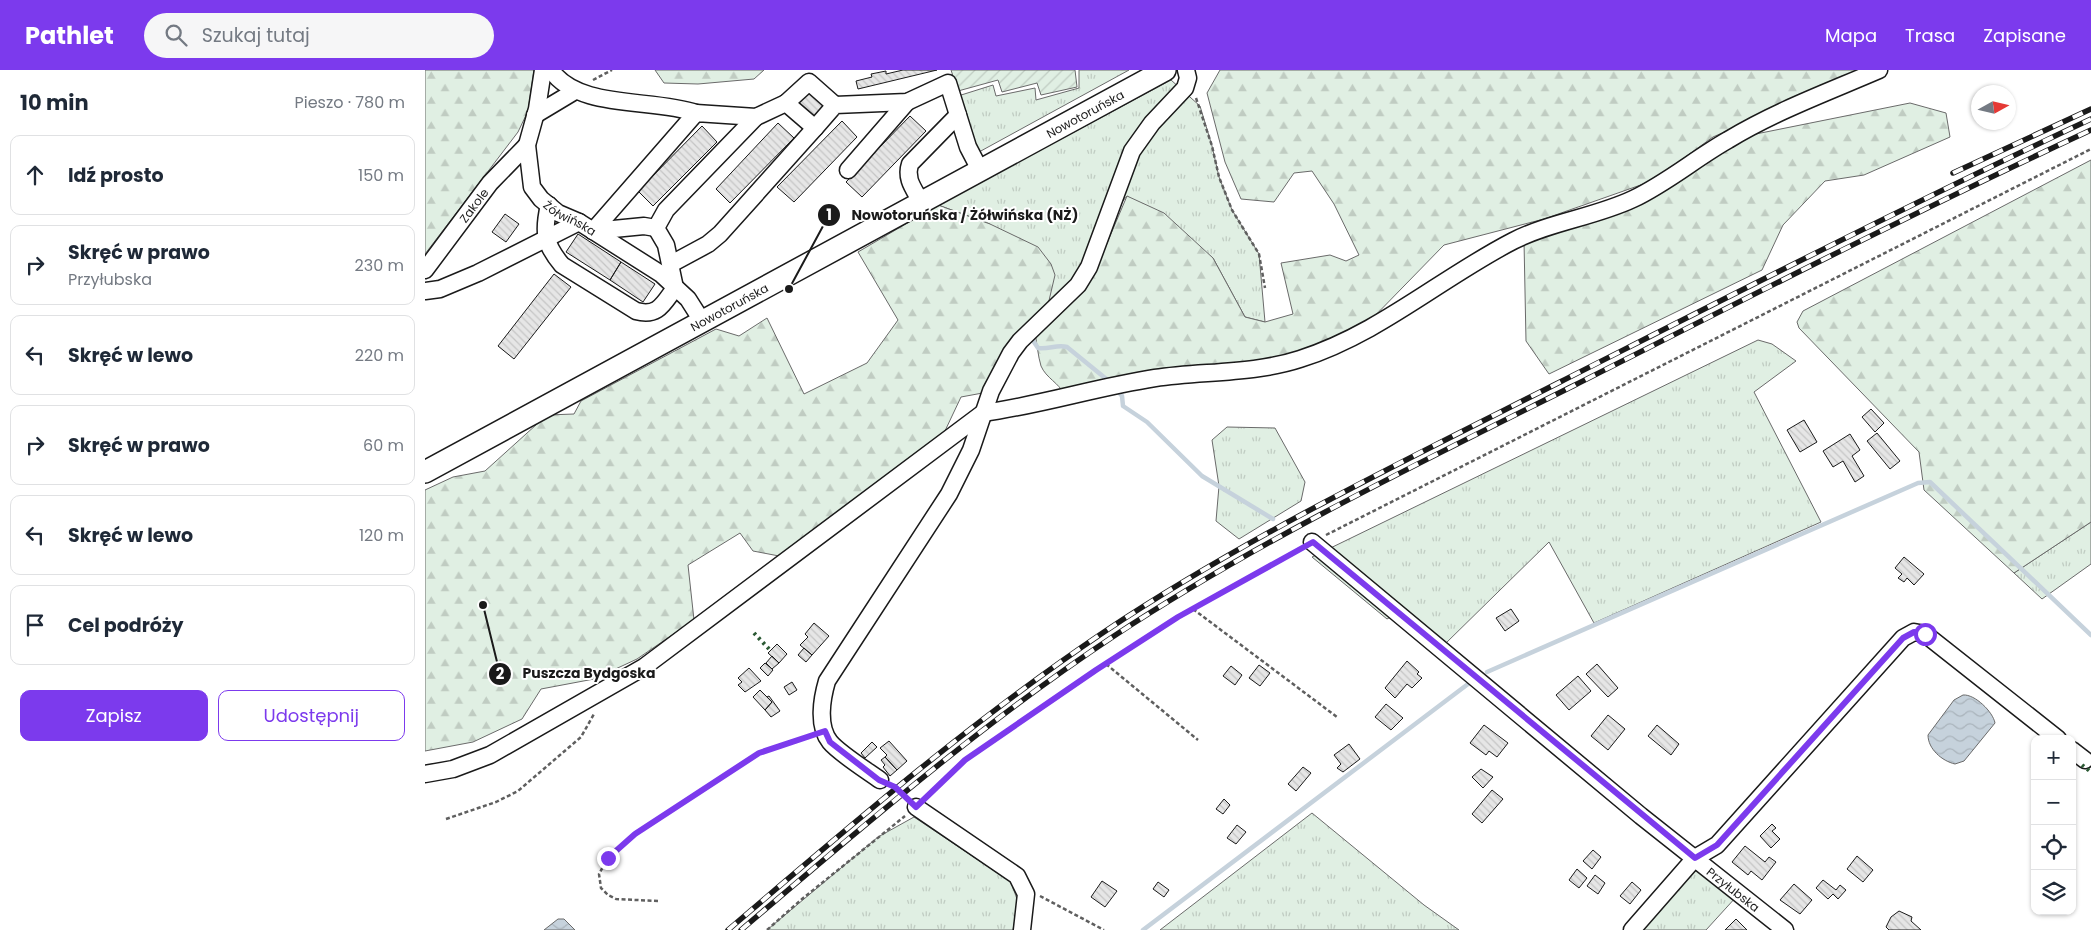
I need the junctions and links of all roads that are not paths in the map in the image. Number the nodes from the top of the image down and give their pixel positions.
1 (543, 70) edge
2 (551, 70) edge
3 (1165, 70) edge
4 (1879, 70) edge
5 (1187, 74) edge
6 (946, 77) edge
7 (575, 91) junction
8 (907, 102) junction
9 (786, 103) junction
10 (835, 105) junction
11 (696, 113) junction
12 (535, 115) junction
13 (958, 115) junction
14 (756, 116) junction
15 (815, 128) junction
16 (527, 145) junction
17 (848, 170) dead end
18 (980, 170) junction
19 (921, 202) junction
20 (549, 205) junction
21 (579, 222) junction
22 (656, 228) junction
23 (593, 231) junction
24 (546, 238) junction
25 (671, 264) junction
26 (425, 270) edge
27 (675, 288) junction
28 (425, 292) edge
29 (702, 321) junction
30 (983, 413) junction
31 (425, 472) edge
32 (1313, 542) road end
33 (2053, 735) edge
34 (425, 774) edge
35 (879, 780) road end
36 (916, 807) road end
37 (1695, 858) junction
38 (1022, 930) edge
39 (1632, 930) edge
40 (1785, 930) edge

1 - 12 street, Żółwińska
2 - 7 street
3 - 18 main road, Nowotoruńska
4 - 30 street
5 - 30 street
6 - 8 street
6 - 13 street
7 - 11 street
7 - 12 street
8 - 10 street
8 - 17 street
9 - 10 street
9 - 14 street
9 - 15 street
10 - 15 street
11 - 14 street
11 - 23 street
12 - 16 street, Żółwińska
13 - 18 street
13 - 19 street
14 - 22 street
15 - 25 street
16 - 20 street, Żółwińska
16 - 26 street, Zakole
18 - 19 main road, Nowotoruńska
19 - 29 main road, Nowotoruńska
20 - 21 street, Żółwińska
20 - 24 street
21 - 23 street, Żółwińska
21 - 24 street
22 - 23 street
22 - 25 street
23 - 27 street, Żółwińska
24 - 27 street
24 - 28 street
25 - 27 street
27 - 29 street, Żółwińska
29 - 31 main road, Nowotoruńska
30 - 34 street
30 - 35 street
32 - 37 street, Przyłubska
33 - 37 street
36 - 38 street
37 - 39 street
37 - 40 street, Przyłubska

